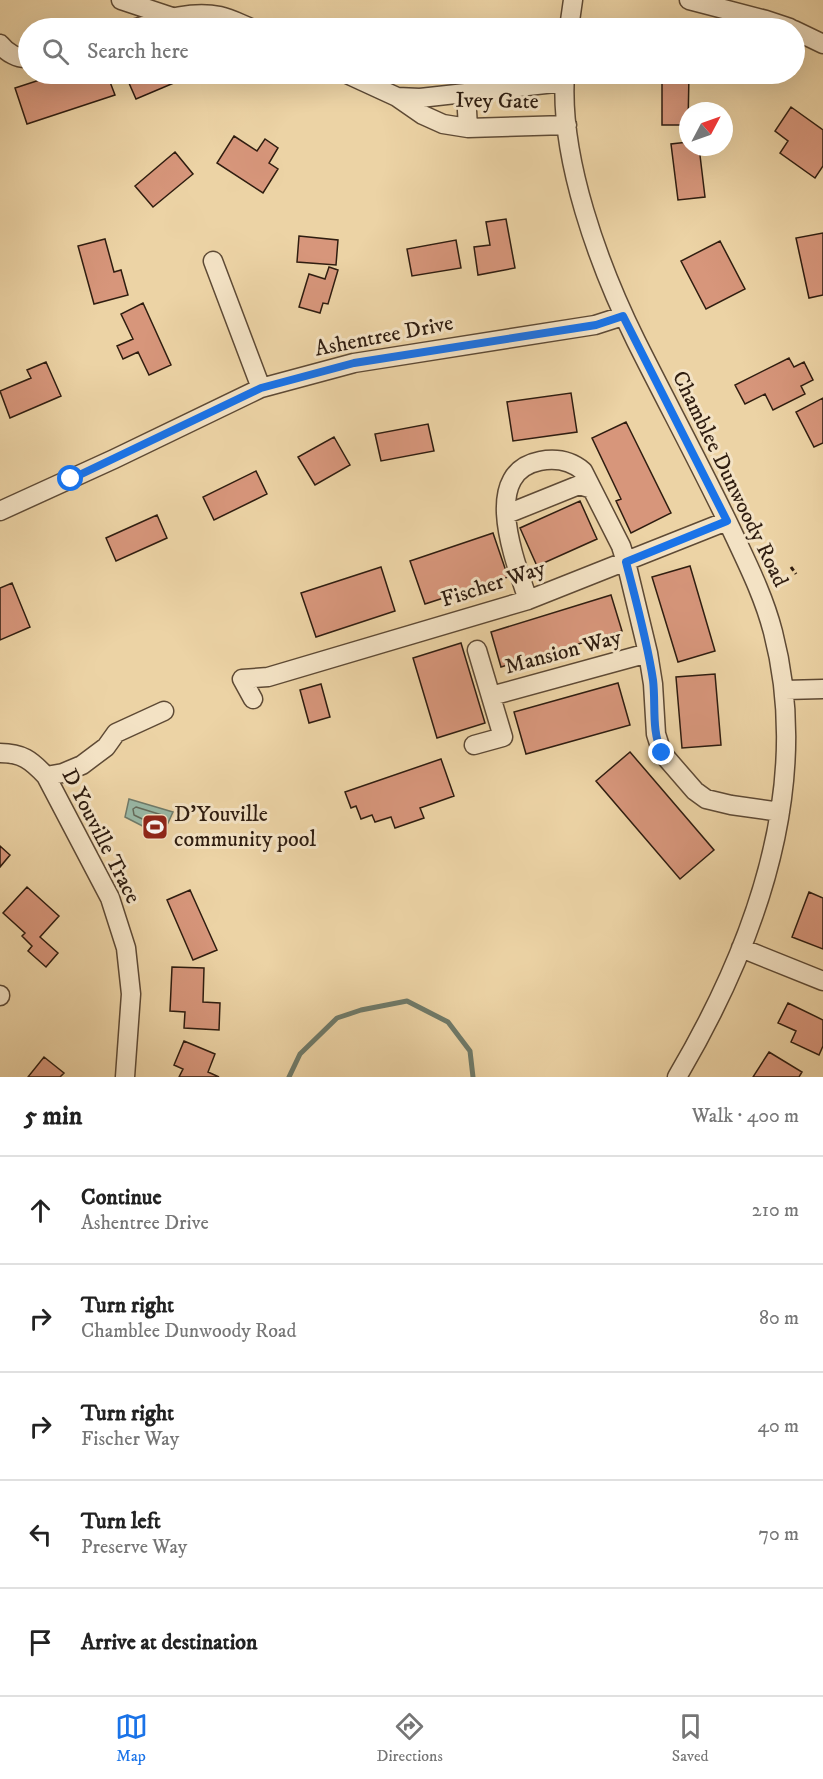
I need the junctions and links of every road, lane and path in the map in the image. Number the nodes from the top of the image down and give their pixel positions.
1 (121, 0) edge
2 (573, 0) edge
3 (689, 0) edge
4 (172, 17) junction
5 (169, 18) edge
6 (224, 18) edge
7 (570, 18) edge
8 (758, 18) edge
9 (805, 35) edge
10 (0, 44) edge
11 (823, 44) edge
12 (18, 57) edge
13 (369, 84) edge
14 (525, 84) edge
15 (565, 84) edge
16 (466, 93) junction
17 (397, 97) junction
18 (567, 125) junction
19 (468, 128) junction
20 (213, 261) dead end
21 (623, 316) junction
22 (261, 388) junction
23 (592, 489) junction
24 (0, 511) edge
25 (507, 513) junction
26 (727, 521) junction
27 (626, 562) junction
28 (791, 567) dead end
29 (796, 574) dead end
30 (528, 600) junction
31 (477, 650) dead end
32 (648, 653) junction
33 (823, 689) edge
34 (785, 690) junction
35 (491, 696) junction
36 (253, 699) dead end
37 (164, 711) dead end
38 (474, 745) dead end
39 (0, 753) edge
40 (46, 776) junction
41 (780, 813) junction
42 (741, 948) junction
43 (823, 981) edge
44 (125, 1077) edge
45 (677, 1077) edge

1 - 4 street
2 - 7 street
3 - 8 street
4 - 5 street
4 - 6 street
9 - 11 street
10 - 12 street
13 - 17 street, Ivey Gate
14 - 16 street, Ivey Gate
15 - 18 street, Chamblee Dunwoody Road
16 - 17 street, Ivey Gate
16 - 19 street
17 - 19 street, Ivey Gate
18 - 19 street, Ivey Gate
18 - 21 street, Chamblee Dunwoody Road
20 - 22 street
21 - 22 street, Ashentree Drive
21 - 26 street, Chamblee Dunwoody Road
22 - 24 street, Ashentree Drive
23 - 25 street
23 - 25 street
23 - 27 street
25 - 30 street
26 - 27 street, Fischer Way
26 - 34 street, Chamblee Dunwoody Road
27 - 30 street, Fischer Way
27 - 32 street
28 - 29 path
30 - 36 street, Fischer Way
31 - 35 street
32 - 35 street, Mansion Way
32 - 41 street
33 - 34 street
34 - 41 street, Chamblee Dunwoody Road
35 - 38 street
37 - 40 street
39 - 40 street, D Youville Trace
40 - 44 street, D Youville Trace
41 - 42 street, Chamblee Dunwoody Road
42 - 43 street
42 - 45 street, Chamblee Dunwoody Road

